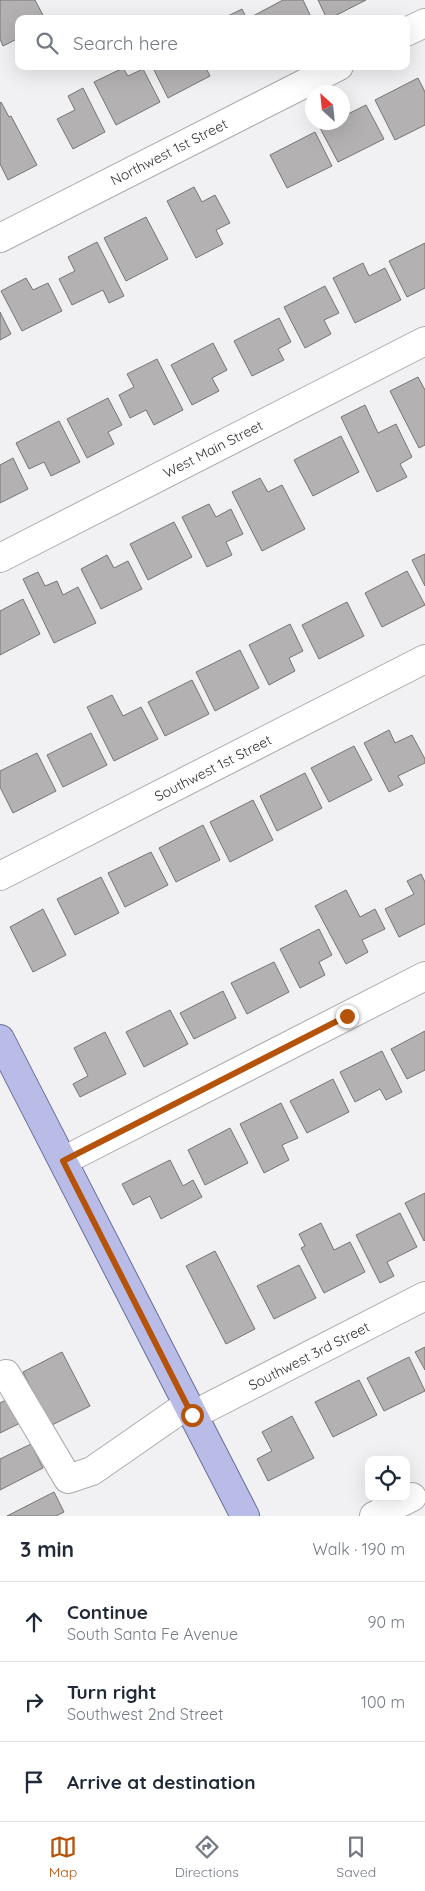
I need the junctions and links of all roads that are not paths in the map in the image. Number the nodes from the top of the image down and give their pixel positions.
1 (425, 23) edge
2 (410, 30) edge
3 (331, 70) edge
4 (0, 238) edge
5 (425, 341) edge
6 (0, 558) edge
7 (425, 659) edge
8 (0, 876) edge
9 (425, 976) edge
10 (0, 1039) edge
11 (63, 1161) junction
12 (425, 1296) edge
13 (0, 1377) edge
14 (190, 1410) junction
15 (412, 1497) dead end
16 (245, 1516) edge
17 (374, 1516) edge

1 - 2 street
3 - 4 street, Northwest 1st Street
5 - 6 street, West Main Street
7 - 8 street, Southwest 1st Street
9 - 11 street
10 - 11 main road
11 - 14 main road
12 - 14 street, Southwest 3rd Street
13 - 14 street, Southwest 3rd Street
14 - 16 main road
15 - 17 street

